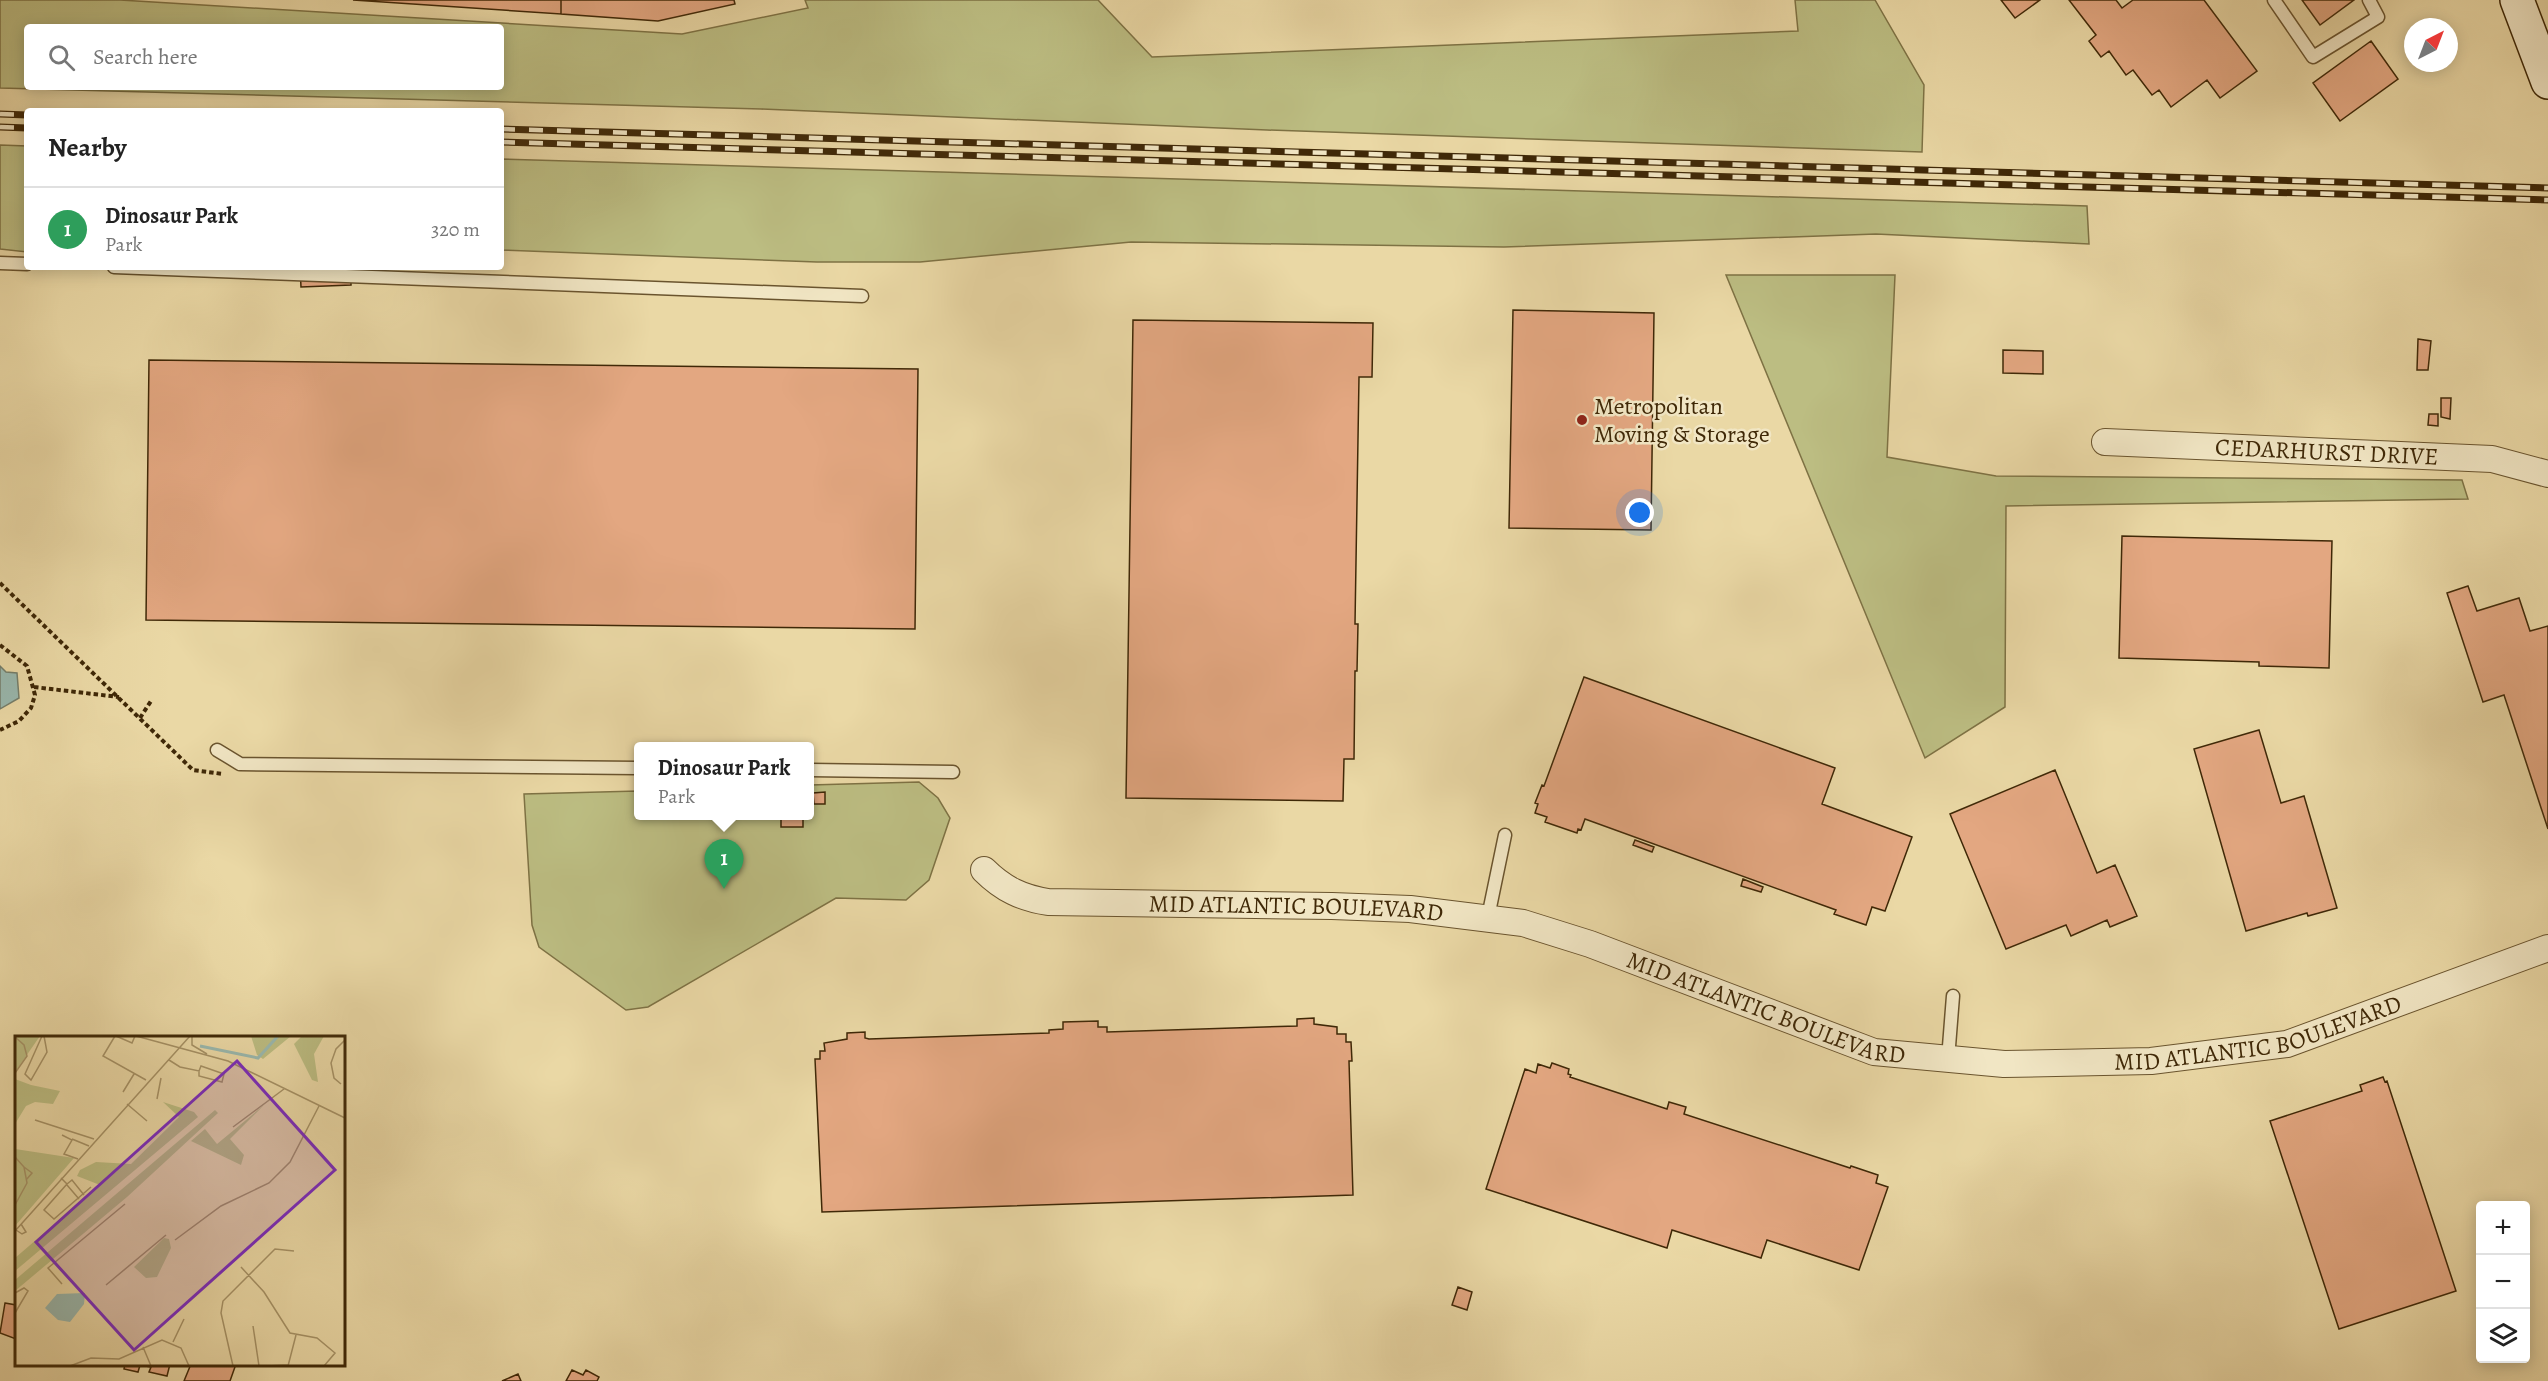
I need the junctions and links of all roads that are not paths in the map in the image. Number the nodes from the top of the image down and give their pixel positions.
1 (2274, 0) edge
2 (2369, 0) edge
3 (2517, 0) edge
4 (2548, 82) edge
5 (0, 263) edge
6 (24, 264) edge
7 (191, 270) edge
8 (862, 296) dead end
9 (2104, 442) dead end
10 (2548, 474) edge
11 (217, 750) dead end
12 (634, 768) edge
13 (814, 770) edge
14 (954, 772) dead end
15 (1505, 835) dead end
16 (984, 870) dead end
17 (1488, 917) junction
18 (2548, 948) edge
19 (1953, 996) dead end
20 (1948, 1059) junction

1 - 2 lane
3 - 4 street
5 - 6 lane
7 - 8 lane
9 - 10 street, CEDARHURST DRIVE
11 - 12 lane
13 - 14 lane
15 - 17 lane
16 - 17 street, MID ATLANTIC BOULEVARD
17 - 20 street, MID ATLANTIC BOULEVARD
18 - 20 street, MID ATLANTIC BOULEVARD
19 - 20 lane

